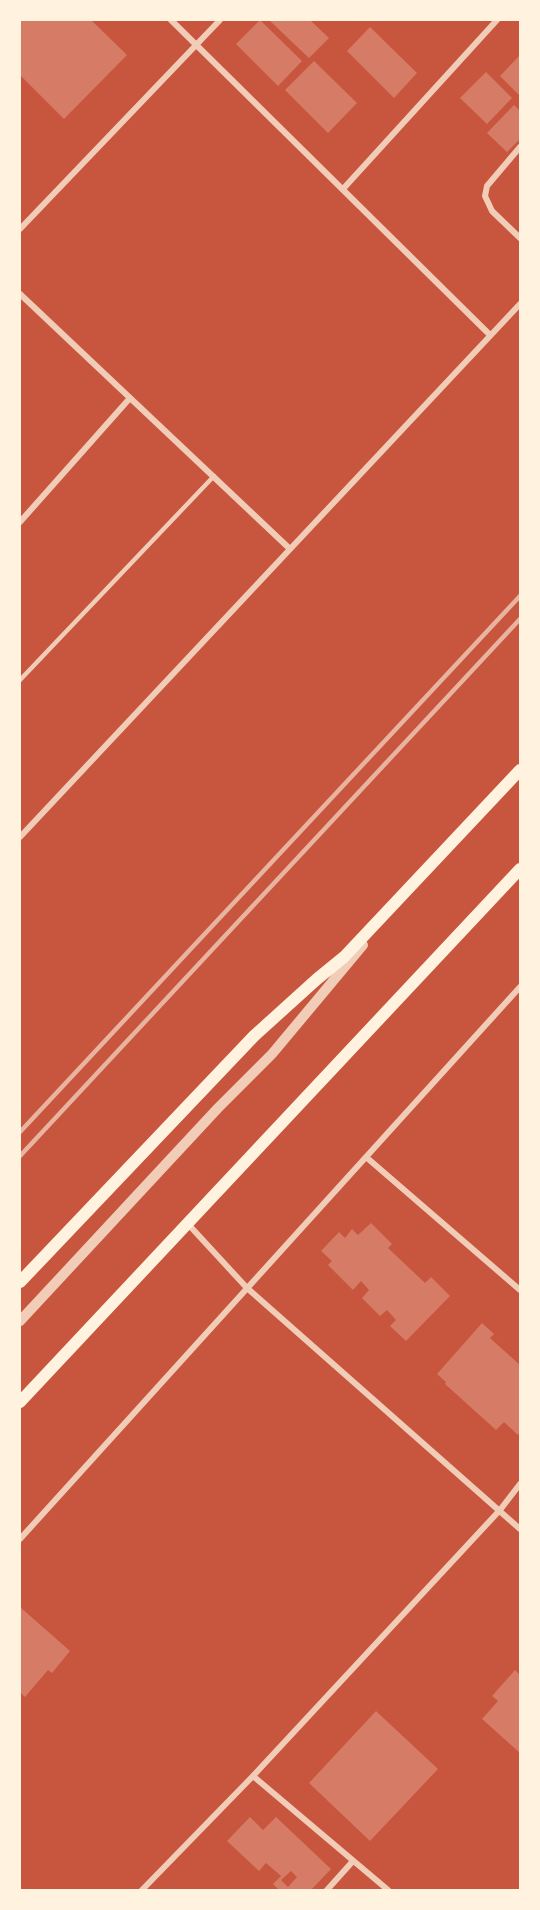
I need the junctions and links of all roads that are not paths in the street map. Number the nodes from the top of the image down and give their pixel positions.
1 (171, 20) edge
2 (220, 20) edge
3 (497, 20) edge
4 (196, 44) junction
5 (520, 147) edge
6 (343, 189) junction
7 (20, 229) edge
8 (520, 238) edge
9 (20, 294) edge
10 (520, 304) edge
11 (490, 335) junction
12 (130, 398) junction
13 (214, 476) junction
14 (20, 522) edge
15 (290, 549) junction
16 (20, 680) edge
17 (520, 770) edge
18 (20, 837) edge
19 (520, 869) edge
20 (411, 885) junction
21 (520, 987) edge
22 (366, 1157) junction
23 (188, 1224) junction
24 (20, 1282) edge
25 (247, 1288) junction
26 (520, 1290) edge
27 (20, 1321) edge
28 (20, 1402) edge
29 (520, 1484) edge
30 (500, 1510) junction
31 (520, 1529) edge
32 (20, 1539) edge
33 (253, 1776) junction
34 (353, 1861) junction
35 (142, 1890) edge
36 (327, 1890) edge
37 (388, 1890) edge

1 - 4 street
2 - 4 street
3 - 6 street
4 - 6 street
4 - 7 street
5 - 8 street
6 - 11 street
9 - 12 street
10 - 11 street
11 - 15 street
12 - 13 street
12 - 14 street
13 - 15 street
13 - 16 lane
15 - 18 street
17 - 20 main road
19 - 23 main road
20 - 24 main road
20 - 27 street
21 - 22 street
22 - 25 street
22 - 26 street
23 - 25 street
23 - 28 main road
25 - 30 street
25 - 32 street
29 - 30 street
30 - 31 street
30 - 33 street
33 - 34 street
33 - 35 street
34 - 36 street
34 - 37 street

